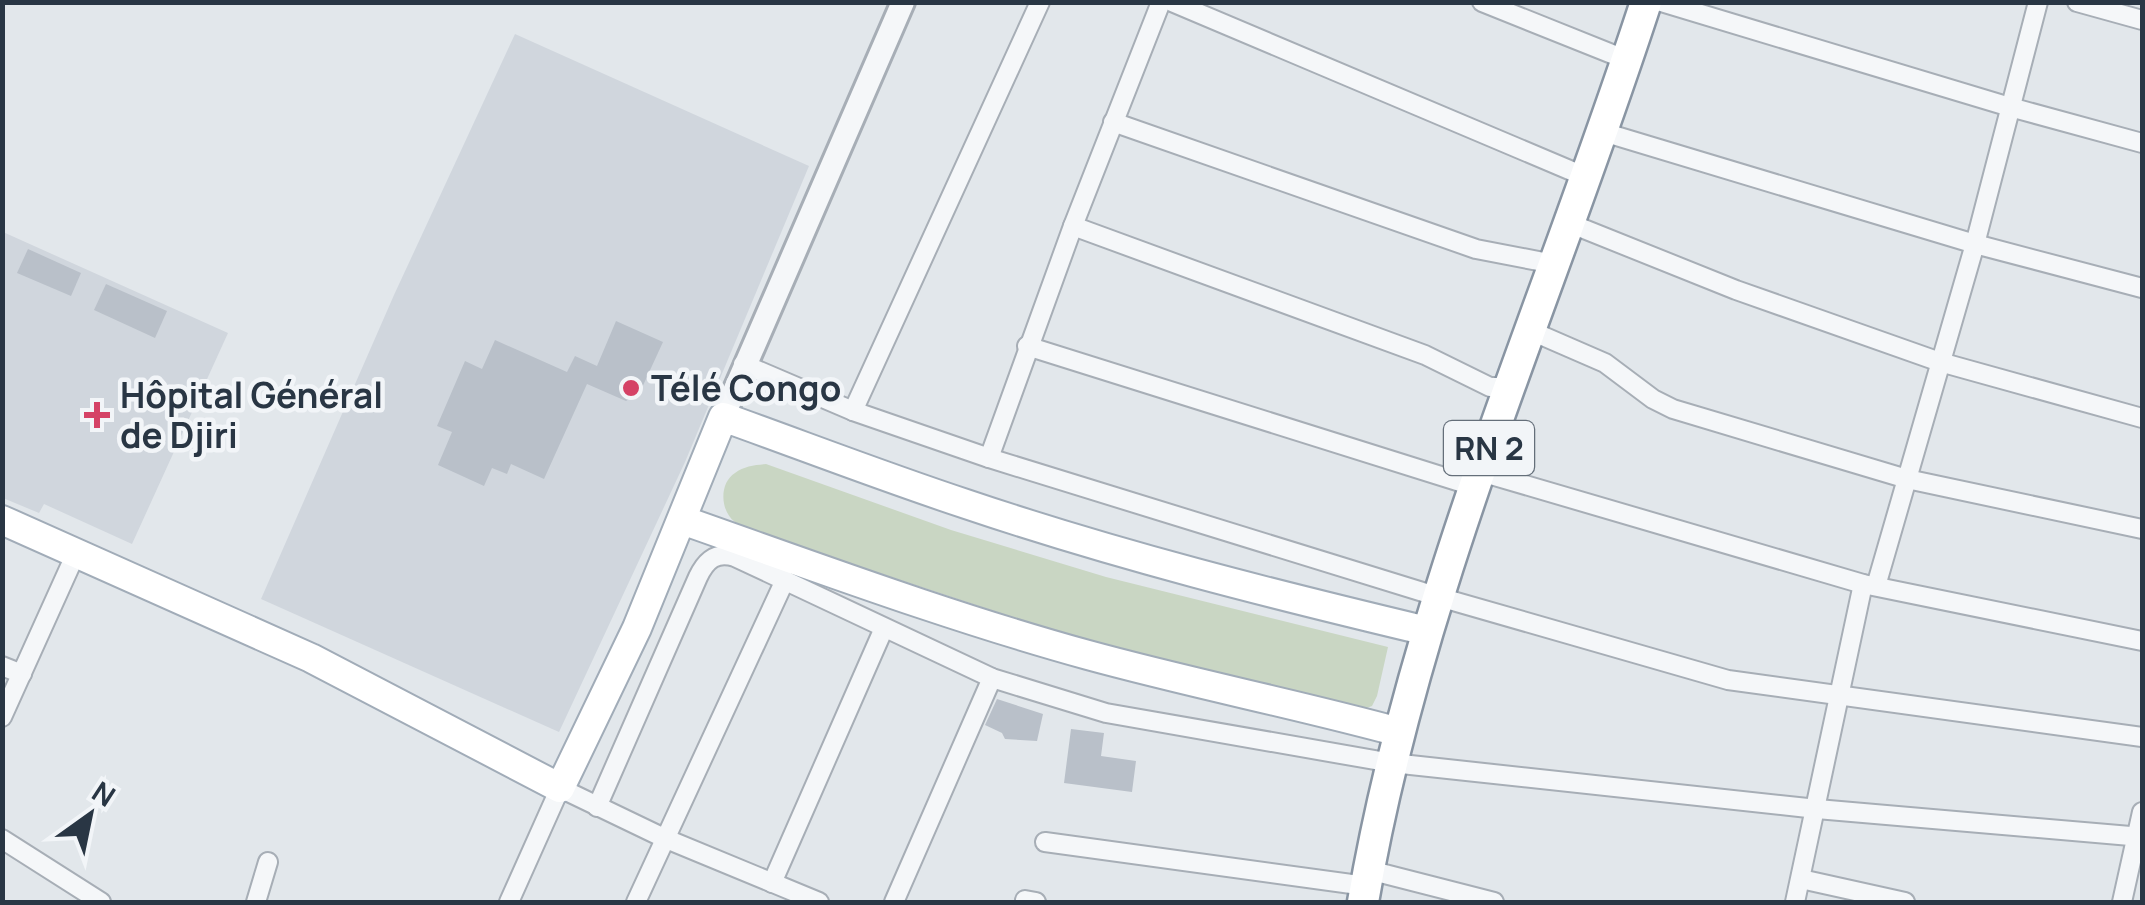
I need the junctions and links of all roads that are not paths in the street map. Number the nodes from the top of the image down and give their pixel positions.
1 (903, 2) edge
2 (1040, 2) edge
3 (1161, 2) edge
4 (1172, 2) edge
5 (1482, 2) edge
6 (1646, 2) edge
7 (1661, 2) edge
8 (2038, 2) edge
9 (2077, 2) edge
10 (2142, 20) edge
11 (1627, 60) junction
12 (2010, 107) junction
13 (1113, 122) junction
14 (1603, 132) junction
15 (2142, 142) edge
16 (1586, 178) junction
17 (1569, 223) junction
18 (1072, 226) junction
19 (1974, 244) junction
20 (1554, 264) junction
21 (2142, 288) edge
22 (1529, 330) junction
23 (1028, 346) junction
24 (1940, 362) junction
25 (744, 364) junction
26 (1511, 388) junction
27 (854, 410) junction
28 (722, 418) junction
29 (2142, 418) edge
30 (990, 458) junction
31 (1906, 479) junction
32 (1478, 480) junction
33 (2, 520) edge
34 (682, 520) junction
35 (2142, 529) edge
36 (77, 551) junction
37 (785, 580) junction
38 (1870, 586) junction
39 (1439, 597) junction
40 (884, 628) junction
41 (1428, 631) junction
42 (2142, 641) edge
43 (2, 666) edge
44 (22, 674) junction
45 (992, 678) junction
46 (1840, 696) junction
47 (2, 717) edge
48 (1399, 732) junction
49 (2142, 737) edge
50 (1392, 763) junction
51 (560, 788) junction
52 (597, 806) junction
53 (1817, 809) junction
54 (2142, 812) edge
55 (2140, 836) edge
56 (664, 838) junction
57 (2, 839) edge
58 (1045, 842) dead end
59 (268, 862) dead end
60 (1801, 879) junction
61 (772, 883) junction
62 (1366, 886) edge
63 (790, 897) edge
64 (95, 901) edge
65 (256, 902) edge
66 (509, 902) edge
67 (636, 902) edge
68 (819, 902) edge
69 (894, 902) edge
70 (1494, 902) edge
71 (1795, 902) edge
72 (1905, 902) edge
73 (2122, 902) edge

1 - 25 street
2 - 27 street
3 - 13 street
4 - 16 street
5 - 11 street
6 - 11 highway, RN 2
7 - 12 street
8 - 12 street
9 - 10 street
11 - 14 highway, RN 2
12 - 15 street
12 - 19 street
13 - 18 street
13 - 20 street
14 - 16 highway, RN 2
14 - 19 street
16 - 17 highway, RN 2
17 - 20 highway, RN 2
17 - 24 street
18 - 23 street
18 - 26 street
19 - 21 street
19 - 24 street
20 - 22 highway, RN 2
22 - 26 highway, RN 2
22 - 31 street
23 - 30 street
23 - 32 street
24 - 29 street
24 - 31 street
25 - 27 street
25 - 28 street
26 - 32 highway, RN 2
27 - 30 street
28 - 34 main road
28 - 41 main road
30 - 39 street
31 - 35 street
31 - 38 street
32 - 38 street
32 - 39 highway, RN 2
33 - 36 main road
34 - 48 main road
34 - 51 main road
36 - 44 street
36 - 51 main road
37 - 40 street
37 - 52 street
37 - 56 street
38 - 42 street
38 - 46 street
39 - 41 highway, RN 2
39 - 46 street
40 - 45 street
40 - 61 street
41 - 48 highway, RN 2
43 - 44 street
44 - 47 street
45 - 50 street
45 - 69 street
46 - 49 street
46 - 53 street
48 - 50 highway, RN 2
50 - 53 street
50 - 62 highway, RN 2
51 - 52 street
51 - 66 street
52 - 56 street
53 - 55 street
53 - 60 street
54 - 55 street
55 - 73 street
56 - 61 street
56 - 67 street
57 - 64 street
58 - 62 street
59 - 65 street
60 - 71 street
60 - 72 street
61 - 63 street
62 - 70 street
63 - 68 street

